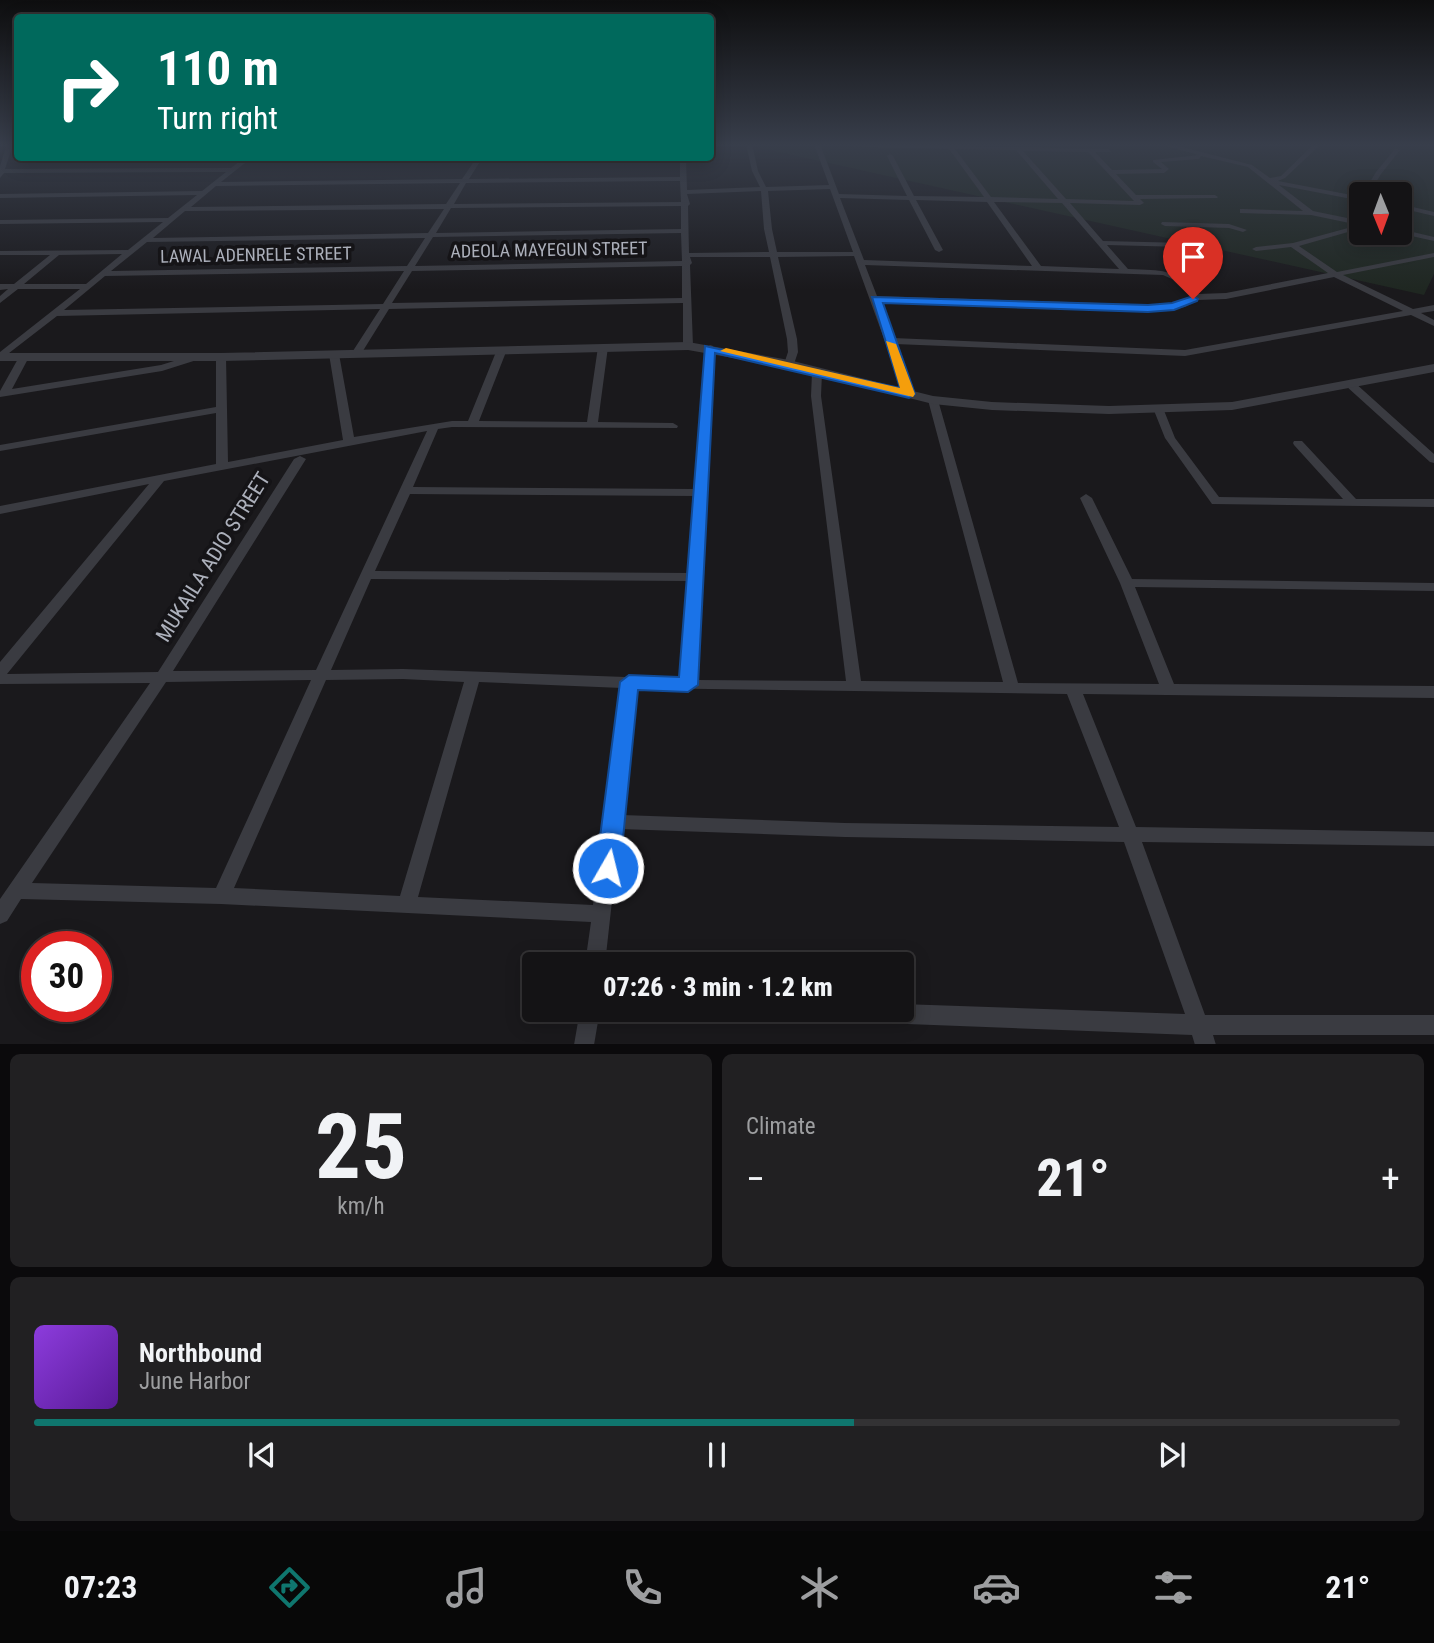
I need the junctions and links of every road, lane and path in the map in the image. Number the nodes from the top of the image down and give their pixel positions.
1 (687, 192) edge
2 (203, 193) joint
3 (458, 193) edge
4 (765, 193) edge
5 (835, 193) edge
6 (908, 193) edge
7 (983, 193) edge
8 (1059, 193) edge
9 (1132, 193) edge
10 (1287, 193) edge
11 (0, 196) edge
12 (837, 196) junction
13 (910, 196) junction
14 (1137, 197) junction
15 (1215, 197) dead end
16 (987, 199) junction
17 (1067, 201) junction
18 (686, 204) junction
19 (450, 205) junction
20 (185, 209) junction
21 (1412, 209) edge
22 (1243, 211) dead end
23 (1311, 213) junction
24 (1434, 214) edge
25 (170, 220) junction
26 (0, 222) edge
27 (1349, 222) edge
28 (1349, 229) edge
29 (1243, 230) dead end
30 (686, 231) junction
31 (432, 234) junction
32 (1412, 234) edge
33 (1434, 239) edge
34 (147, 240) junction
35 (1102, 243) junction
36 (1293, 245) junction
37 (1256, 249) dead end
38 (939, 250) dead end
39 (130, 252) junction
40 (0, 253) edge
41 (57, 253) junction
42 (774, 254) junction
43 (1434, 255) edge
44 (859, 258) junction
45 (688, 259) junction
46 (1038, 268) junction
47 (410, 269) junction
48 (1126, 272) junction
49 (104, 274) junction
50 (1336, 275) junction
51 (88, 286) junction
52 (0, 287) edge
53 (12, 287) junction
54 (1196, 297) junction
55 (876, 299) junction
56 (0, 300) edge
57 (688, 300) junction
58 (386, 306) junction
59 (1434, 308) edge
60 (55, 313) junction
61 (1409, 313) junction
62 (1434, 323) edge
63 (889, 341) junction
64 (688, 346) junction
65 (603, 347) junction
66 (710, 348) junction
67 (501, 352) junction
68 (334, 354) junction
69 (356, 354) junction
70 (200, 356) junction
71 (0, 357) edge
72 (24, 357) junction
73 (221, 357) junction
74 (789, 364) junction
75 (1434, 368) edge
76 (817, 373) junction
77 (1350, 384) junction
78 (2, 393) edge
79 (909, 394) junction
80 (933, 400) junction
81 (1158, 408) junction
82 (221, 409) junction
83 (473, 422) junction
84 (592, 426) junction
85 (673, 426) dead end
86 (434, 427) junction
87 (349, 441) junction
88 (1298, 443) dead end
89 (0, 448) edge
90 (300, 459) dead end
91 (1434, 460) edge
92 (222, 467) junction
93 (160, 479) junction
94 (408, 490) junction
95 (700, 493) junction
96 (1086, 498) dead end
97 (1353, 502) junction
98 (1434, 503) edge
99 (2, 511) edge
100 (369, 575) junction
101 (694, 577) junction
102 (1127, 583) junction
103 (1434, 587) edge
104 (0, 672) edge
105 (322, 674) junction
106 (162, 677) junction
107 (473, 677) junction
108 (0, 679) edge
109 (629, 682) junction
110 (688, 685) junction
111 (854, 687) junction
112 (1012, 688) junction
113 (1168, 688) junction
114 (1073, 689) junction
115 (1434, 692) edge
116 (615, 822) junction
117 (1130, 833) junction
118 (1434, 839) edge
119 (16, 891) junction
120 (221, 897) junction
121 (406, 906) junction
122 (601, 914) junction
123 (0, 915) edge
124 (597, 952) edge
125 (914, 1014) edge
126 (588, 1022) edge
127 (1199, 1025) junction
128 (1434, 1025) edge
129 (584, 1044) edge
130 (1206, 1044) edge

1 - 18 street
2 - 11 street
2 - 20 street
3 - 19 street
4 - 42 street
5 - 12 street
6 - 13 street
7 - 16 street
8 - 17 street
9 - 14 street
10 - 23 street
12 - 13 street
12 - 44 street
13 - 16 street
13 - 38 street
14 - 15 street
14 - 17 street
16 - 17 street
16 - 46 street
17 - 35 street
18 - 19 street
18 - 30 street
19 - 20 street
19 - 31 street
20 - 25 street
21 - 24 street
22 - 23 street
23 - 27 street
25 - 26 street
25 - 34 street
28 - 36 street
29 - 35 street
30 - 31 street
30 - 45 street
31 - 34 street
31 - 47 street
32 - 33 street
34 - 39 street
35 - 48 street
36 - 37 street
36 - 50 street
39 - 41 street
39 - 49 street
40 - 41 street
41 - 53 street
42 - 44 street
42 - 45 street, ADEOLA MAYEGUN STREET
42 - 74 street
43 - 50 street
44 - 46 street
44 - 55 street
45 - 47 street, ADEOLA MAYEGUN STREET
45 - 57 street
46 - 48 street
47 - 49 street, LAWAL ADENRELE STREET
47 - 58 street
48 - 54 street
49 - 51 street
50 - 54 street
50 - 61 street
51 - 53 street
51 - 60 street
52 - 53 street
53 - 56 street
54 - 55 street
55 - 63 street
57 - 58 street
57 - 64 street
58 - 60 street
58 - 69 street
59 - 61 street
60 - 71 street
61 - 62 street
61 - 63 street
63 - 79 street
64 - 65 street
64 - 66 street
65 - 67 street
65 - 84 street
66 - 74 street
66 - 95 street
67 - 69 street
67 - 83 street
68 - 69 street
68 - 73 street
68 - 87 street
70 - 72 street
70 - 73 street
70 - 78 street
71 - 72 street
72 - 78 street
73 - 82 street
74 - 76 street
75 - 77 street
76 - 79 street
76 - 111 street
77 - 81 street
77 - 91 street
79 - 80 street
80 - 81 street
80 - 112 street
81 - 97 street
82 - 89 street
82 - 92 street
83 - 84 street
83 - 86 street
84 - 85 street
86 - 87 street
86 - 94 street
87 - 92 street
88 - 97 street
90 - 106 street, MUKAILA ADIO STREET
92 - 93 street
93 - 99 street
93 - 104 street
94 - 95 street
94 - 100 street
95 - 101 street
96 - 102 street
97 - 98 street
100 - 101 street
100 - 105 street
101 - 110 street
102 - 103 street
102 - 113 street
105 - 106 street
105 - 107 street
105 - 120 street
106 - 108 street
106 - 119 street
107 - 109 street
107 - 121 street
109 - 110 street
109 - 116 street
110 - 111 street
111 - 112 street
112 - 114 street
113 - 114 street
113 - 115 street
114 - 117 street
116 - 117 street
116 - 122 street
117 - 118 street
117 - 127 street
119 - 120 street
119 - 123 street
120 - 121 street
121 - 122 street
122 - 124 street
125 - 127 street
126 - 129 street
127 - 128 street
127 - 130 street

